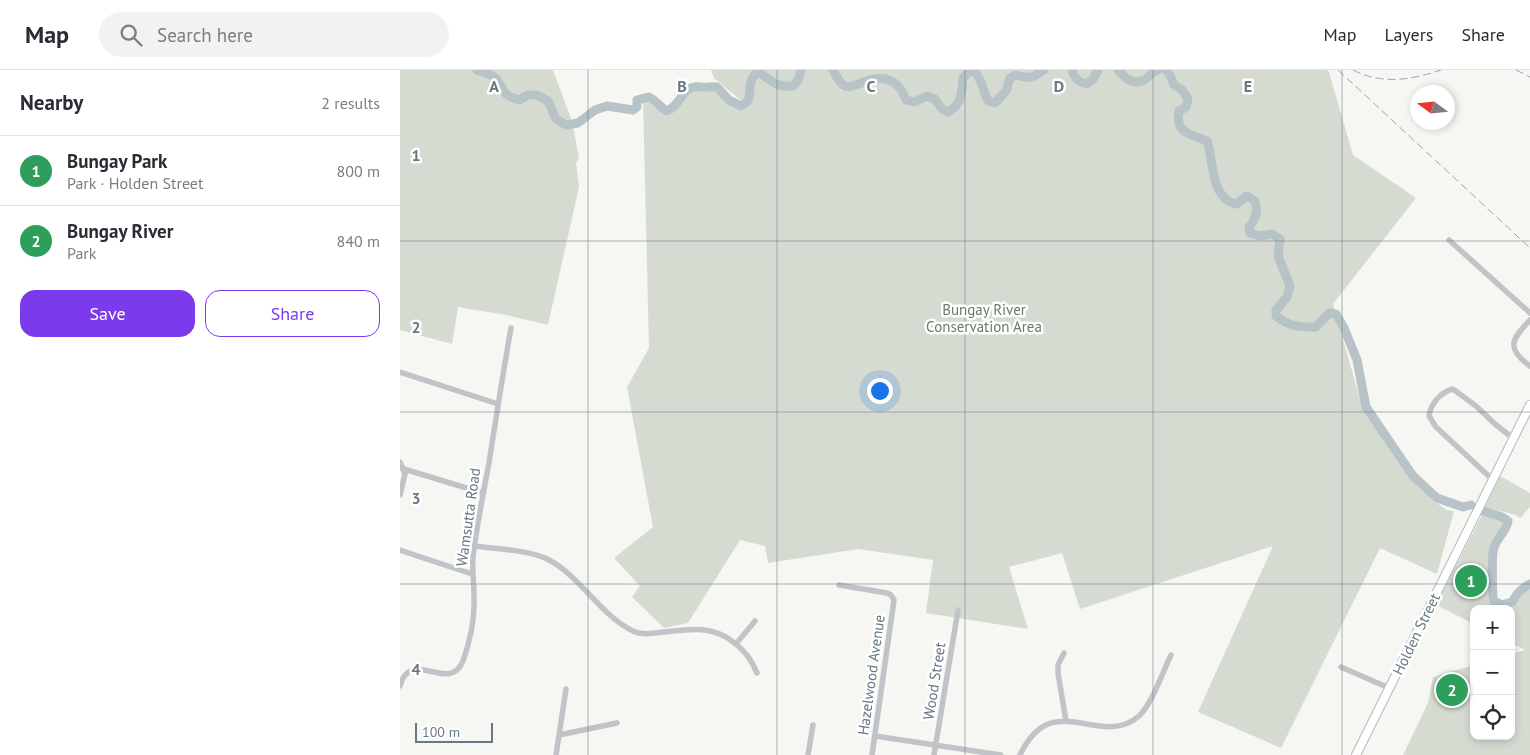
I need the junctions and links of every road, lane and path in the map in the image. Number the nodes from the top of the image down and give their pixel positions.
1 (1449, 240) dead end
2 (1530, 313) edge
3 (1530, 320) edge
4 (511, 328) dead end
5 (1530, 366) edge
6 (400, 372) edge
7 (498, 404) junction
8 (1529, 411) edge
9 (1514, 439) junction
10 (400, 462) edge
11 (404, 469) junction
12 (1493, 480) junction
13 (483, 493) junction
14 (400, 495) edge
15 (475, 546) junction
16 (400, 550) edge
17 (472, 574) junction
18 (838, 585) dead end
19 (958, 610) dead end
20 (755, 621) dead end
21 (736, 644) junction
22 (1064, 653) dead end
23 (1171, 655) dead end
24 (1341, 667) dead end
25 (757, 673) dead end
26 (400, 686) edge
27 (1389, 688) junction
28 (566, 689) dead end
29 (1066, 721) junction
30 (617, 723) dead end
31 (812, 725) dead end
32 (559, 735) junction
33 (875, 736) junction
34 (936, 745) junction
35 (556, 755) edge
36 (808, 755) edge
37 (872, 755) edge
38 (934, 755) edge
39 (1001, 755) edge
40 (1020, 755) edge
41 (1356, 755) edge

1 - 2 street
3 - 5 street
4 - 7 street, Wamsutta Road
6 - 7 street
7 - 13 street, Wamsutta Road
8 - 9 main road, Holden Street
9 - 12 main road, Holden Street
9 - 12 street
10 - 11 street
11 - 13 street
11 - 14 street
12 - 27 main road, Holden Street
13 - 15 street, Wamsutta Road
15 - 17 street, Wamsutta Road
15 - 21 street
16 - 17 street
17 - 26 street, Wamsutta Road
18 - 33 street, Hazelwood Avenue
19 - 34 street, Wood Street
20 - 21 street
21 - 25 street
22 - 29 street
23 - 29 street
24 - 27 street
27 - 41 main road, Holden Street
28 - 32 street
29 - 40 street
30 - 32 street
31 - 36 street
32 - 35 street
33 - 34 street
33 - 37 street, Hazelwood Avenue
34 - 38 street, Wood Street
34 - 39 street

